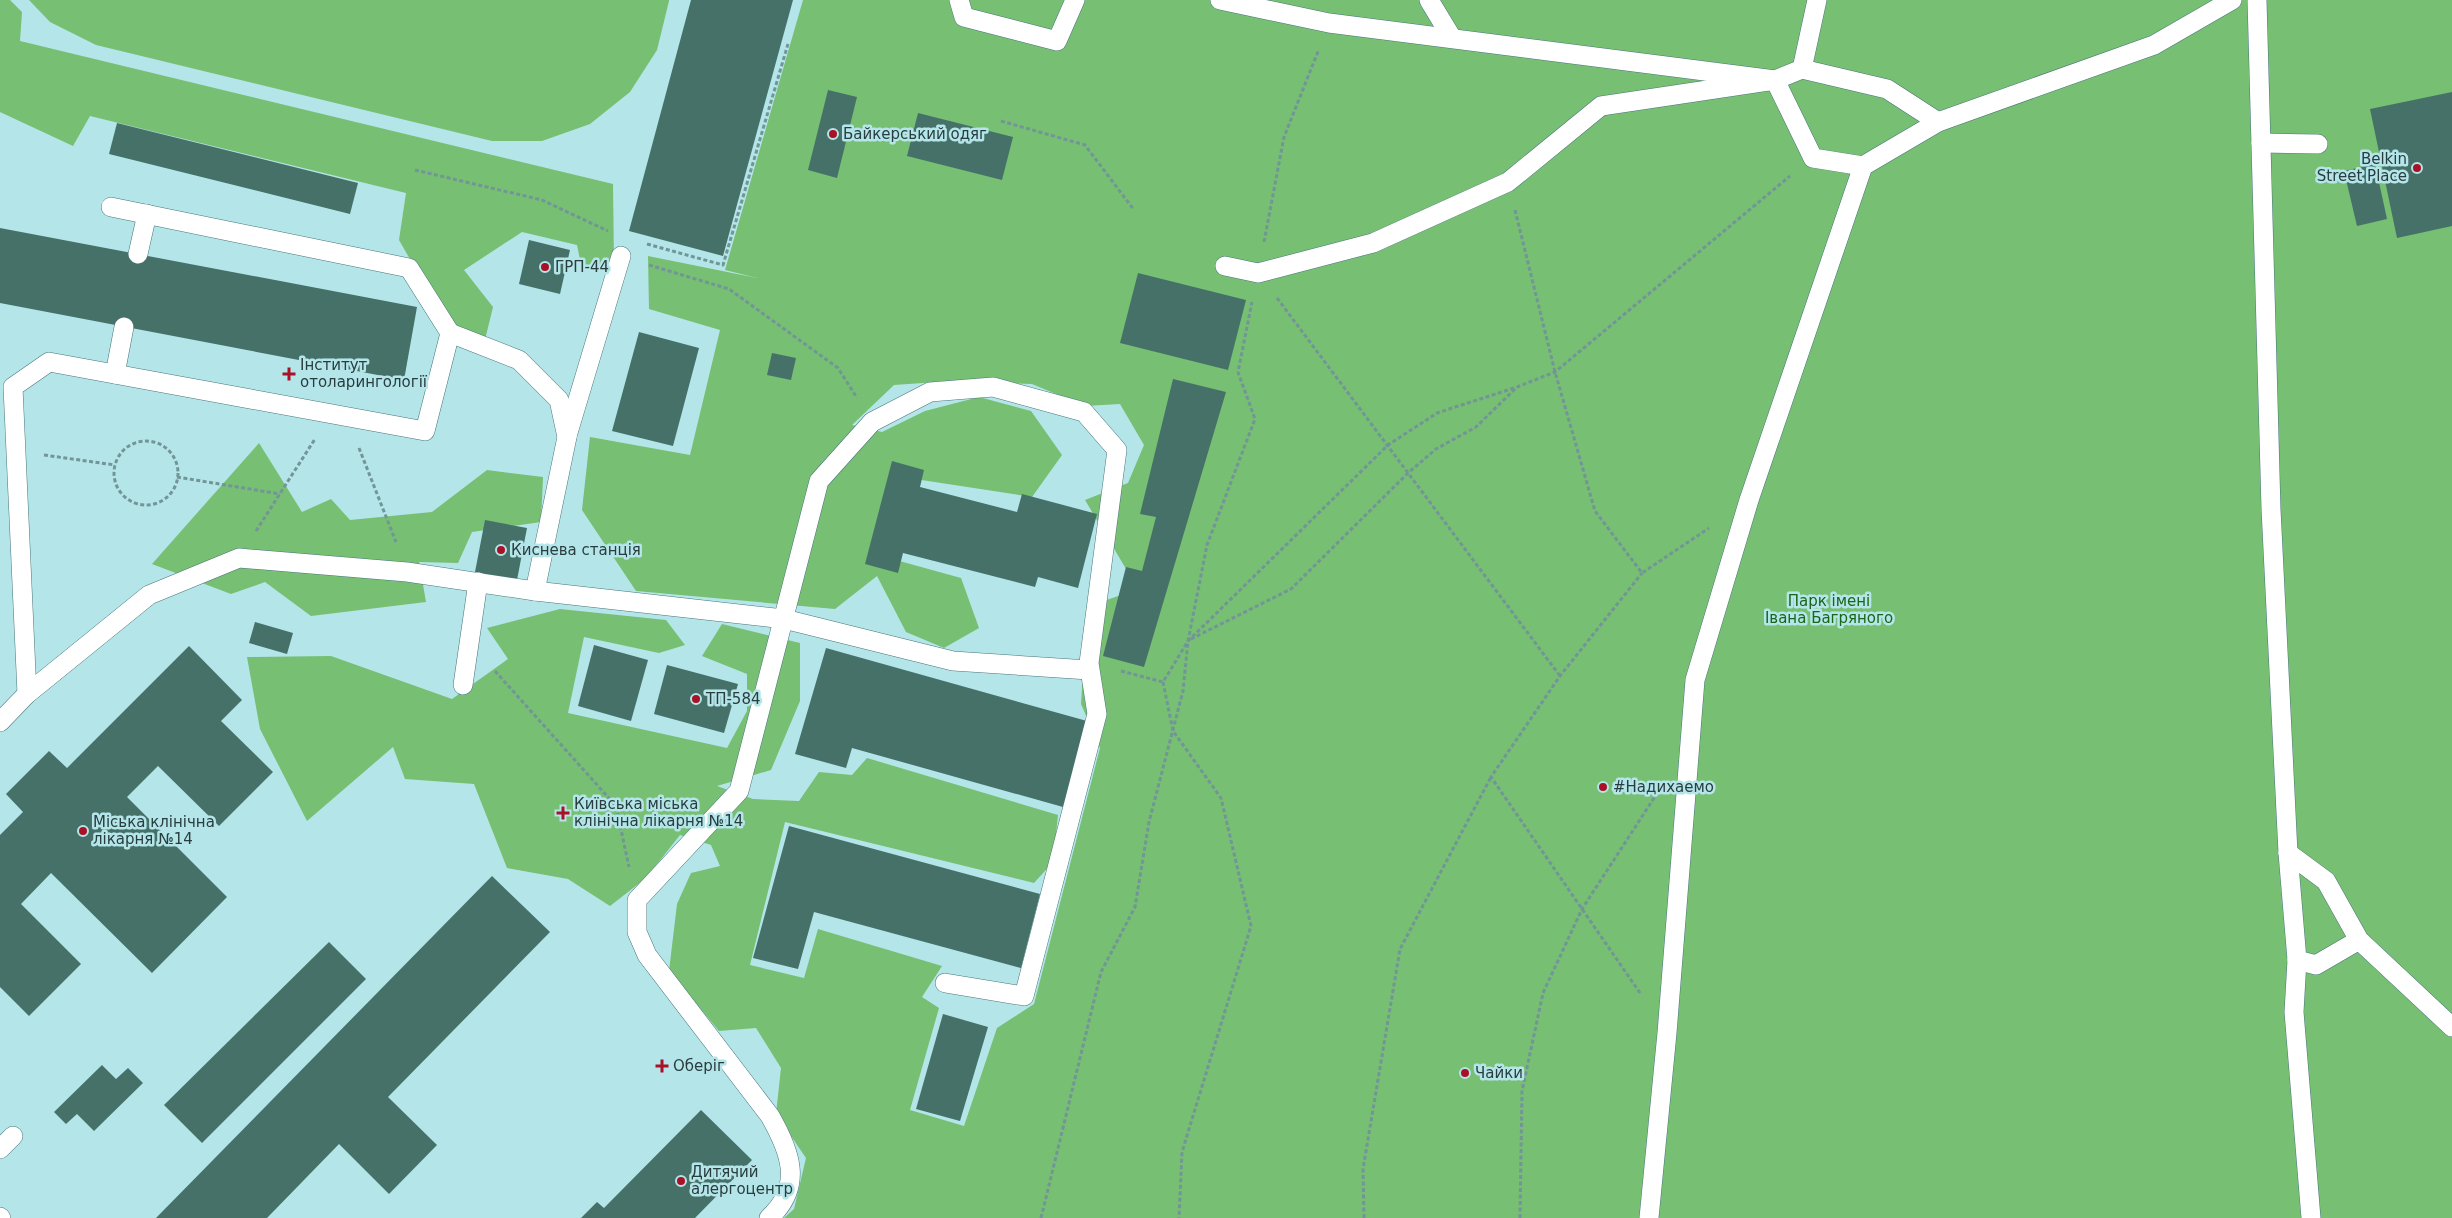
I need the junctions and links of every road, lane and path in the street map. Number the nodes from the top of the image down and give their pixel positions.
1 (959, 0) edge
2 (1076, 0) edge
3 (1220, 0) edge
4 (1429, 0) edge
5 (1817, 0) edge
6 (2232, 0) edge
7 (2257, 0) edge
8 (1329, 23) junction
9 (1452, 38) junction
10 (788, 44) dead end
11 (1802, 69) junction
12 (1775, 80) junction
13 (1001, 121) dead end
14 (1938, 122) junction
15 (2262, 143) junction
16 (2318, 144) dead end
17 (1812, 158) junction
18 (1863, 166) junction
19 (414, 170) dead end
20 (1508, 182) junction
21 (111, 207) dead end
22 (1134, 210) dead end
23 (147, 214) junction
24 (617, 234) dead end
25 (643, 243) dead end
26 (138, 254) dead end
27 (620, 256) joint
28 (1225, 266) dead end
29 (1258, 274) junction
30 (124, 327) dead end
31 (450, 333) junction
32 (1555, 372) junction
33 (115, 374) junction
34 (1517, 387) junction
35 (340, 415) junction
36 (872, 422) junction
37 (567, 437) junction
38 (1388, 445) junction
39 (16, 451) junction
40 (115, 465) junction
41 (1408, 473) junction
42 (177, 477) junction
43 (280, 494) junction
44 (1749, 500) junction
45 (239, 558) junction
46 (407, 572) junction
47 (1642, 573) junction
48 (478, 582) junction
49 (535, 591) junction
50 (784, 619) junction
51 (1188, 641) junction
52 (469, 643) junction
53 (1089, 666) junction
54 (1560, 676) junction
55 (1163, 682) junction
56 (463, 685) dead end
57 (27, 694) junction
58 (0, 722) edge
59 (1173, 731) junction
60 (1491, 777) junction
61 (1660, 790) dead end
62 (2288, 853) junction
63 (637, 900) junction
64 (1582, 909) junction
65 (2359, 940) junction
66 (2297, 960) junction
67 (945, 983) dead end
68 (1640, 994) dead end
69 (2452, 1027) edge
70 (13, 1136) dead end
71 (0, 1149) edge
72 (769, 1218) edge
73 (1041, 1218) edge
74 (1179, 1218) edge
75 (1364, 1218) edge
76 (1520, 1218) edge
77 (1649, 1218) edge
78 (2311, 1218) edge

1 - 2 lane
3 - 8 lane
4 - 9 lane
5 - 11 lane
6 - 14 lane
7 - 15 lane
8 - 9 lane
8 - 29 path
9 - 12 lane
10 - 25 path
11 - 12 lane
11 - 14 lane
12 - 17 lane
12 - 20 lane
13 - 22 path
14 - 18 lane
15 - 16 lane
15 - 62 lane
17 - 18 lane
17 - 32 path
18 - 44 lane
19 - 24 path
20 - 29 lane
20 - 32 path
21 - 23 lane
23 - 26 lane
23 - 31 lane
27 - 36 path
27 - 37 lane
28 - 29 lane
29 - 38 path
29 - 51 path
30 - 33 lane
31 - 35 lane
31 - 37 lane
32 - 34 path
32 - 47 path
33 - 35 lane
33 - 39 lane
34 - 38 path
34 - 41 path
35 - 43 path
35 - 46 path
36 - 50 lane
36 - 53 lane
37 - 49 lane
38 - 41 path
38 - 51 path
39 - 40 path
39 - 57 lane
40 - 42 path
40 - 42 path
41 - 51 path
41 - 54 path
42 - 43 path
43 - 45 path
44 - 47 path
44 - 77 lane
45 - 46 lane
45 - 57 lane
46 - 48 lane
47 - 54 path
48 - 49 lane
48 - 52 lane
49 - 50 lane
50 - 53 lane
50 - 63 lane
51 - 55 path
51 - 59 path
52 - 56 lane
52 - 63 path
53 - 55 path
53 - 67 lane
54 - 60 path
55 - 59 path
57 - 58 lane
59 - 73 path
59 - 74 path
60 - 64 path
60 - 75 path
61 - 64 path
62 - 65 lane
62 - 66 lane
63 - 72 lane
64 - 68 path
64 - 76 path
65 - 66 lane
65 - 69 lane
66 - 78 lane
70 - 71 lane

